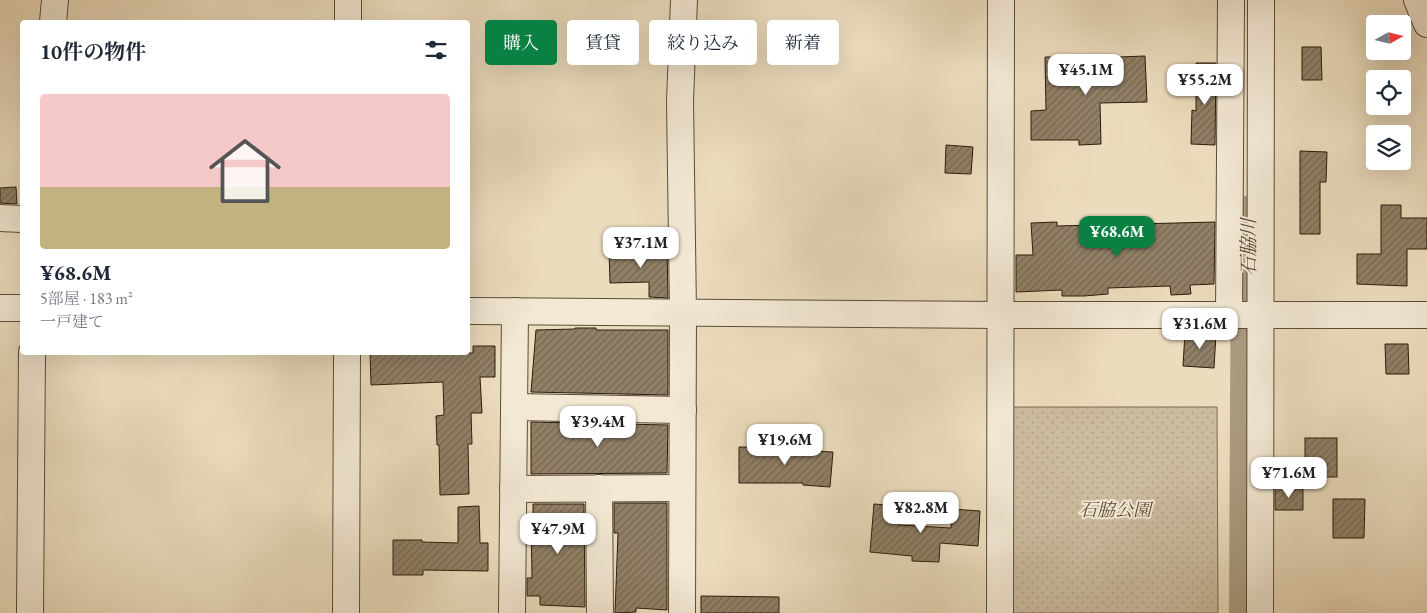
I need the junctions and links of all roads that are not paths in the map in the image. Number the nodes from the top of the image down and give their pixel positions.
1 (55, 0) edge
2 (348, 0) edge
3 (684, 0) edge
4 (1001, 0) edge
5 (1231, 0) edge
6 (1261, 0) edge
7 (1417, 0) edge
8 (53, 20) edge
9 (348, 20) edge
10 (1427, 24) edge
11 (0, 218) edge
12 (20, 219) edge
13 (0, 308) edge
14 (20, 308) edge
15 (470, 311) edge
16 (515, 311) junction
17 (683, 312) junction
18 (1001, 315) junction
19 (1229, 315) junction
20 (1427, 315) edge
21 (1260, 316) junction
22 (32, 355) edge
23 (347, 355) edge
24 (514, 407) junction
25 (683, 410) junction
26 (599, 488) junction
27 (682, 488) junction
28 (513, 489) junction
29 (30, 613) edge
30 (346, 613) edge
31 (512, 613) edge
32 (600, 613) edge
33 (682, 613) edge
34 (1000, 613) edge
35 (1260, 613) edge

1 - 8 street
2 - 9 street
3 - 17 street
4 - 18 street
5 - 19 street
6 - 21 street
7 - 10 street
11 - 12 street
13 - 14 street
15 - 16 street
16 - 17 street
16 - 24 street
17 - 18 street
17 - 25 street
18 - 19 street
18 - 34 street
19 - 21 street
20 - 21 street
21 - 35 street
22 - 29 street
23 - 30 street
24 - 25 street
24 - 28 street
25 - 27 street
26 - 27 street
26 - 28 street
26 - 32 street
27 - 33 street
28 - 31 street

